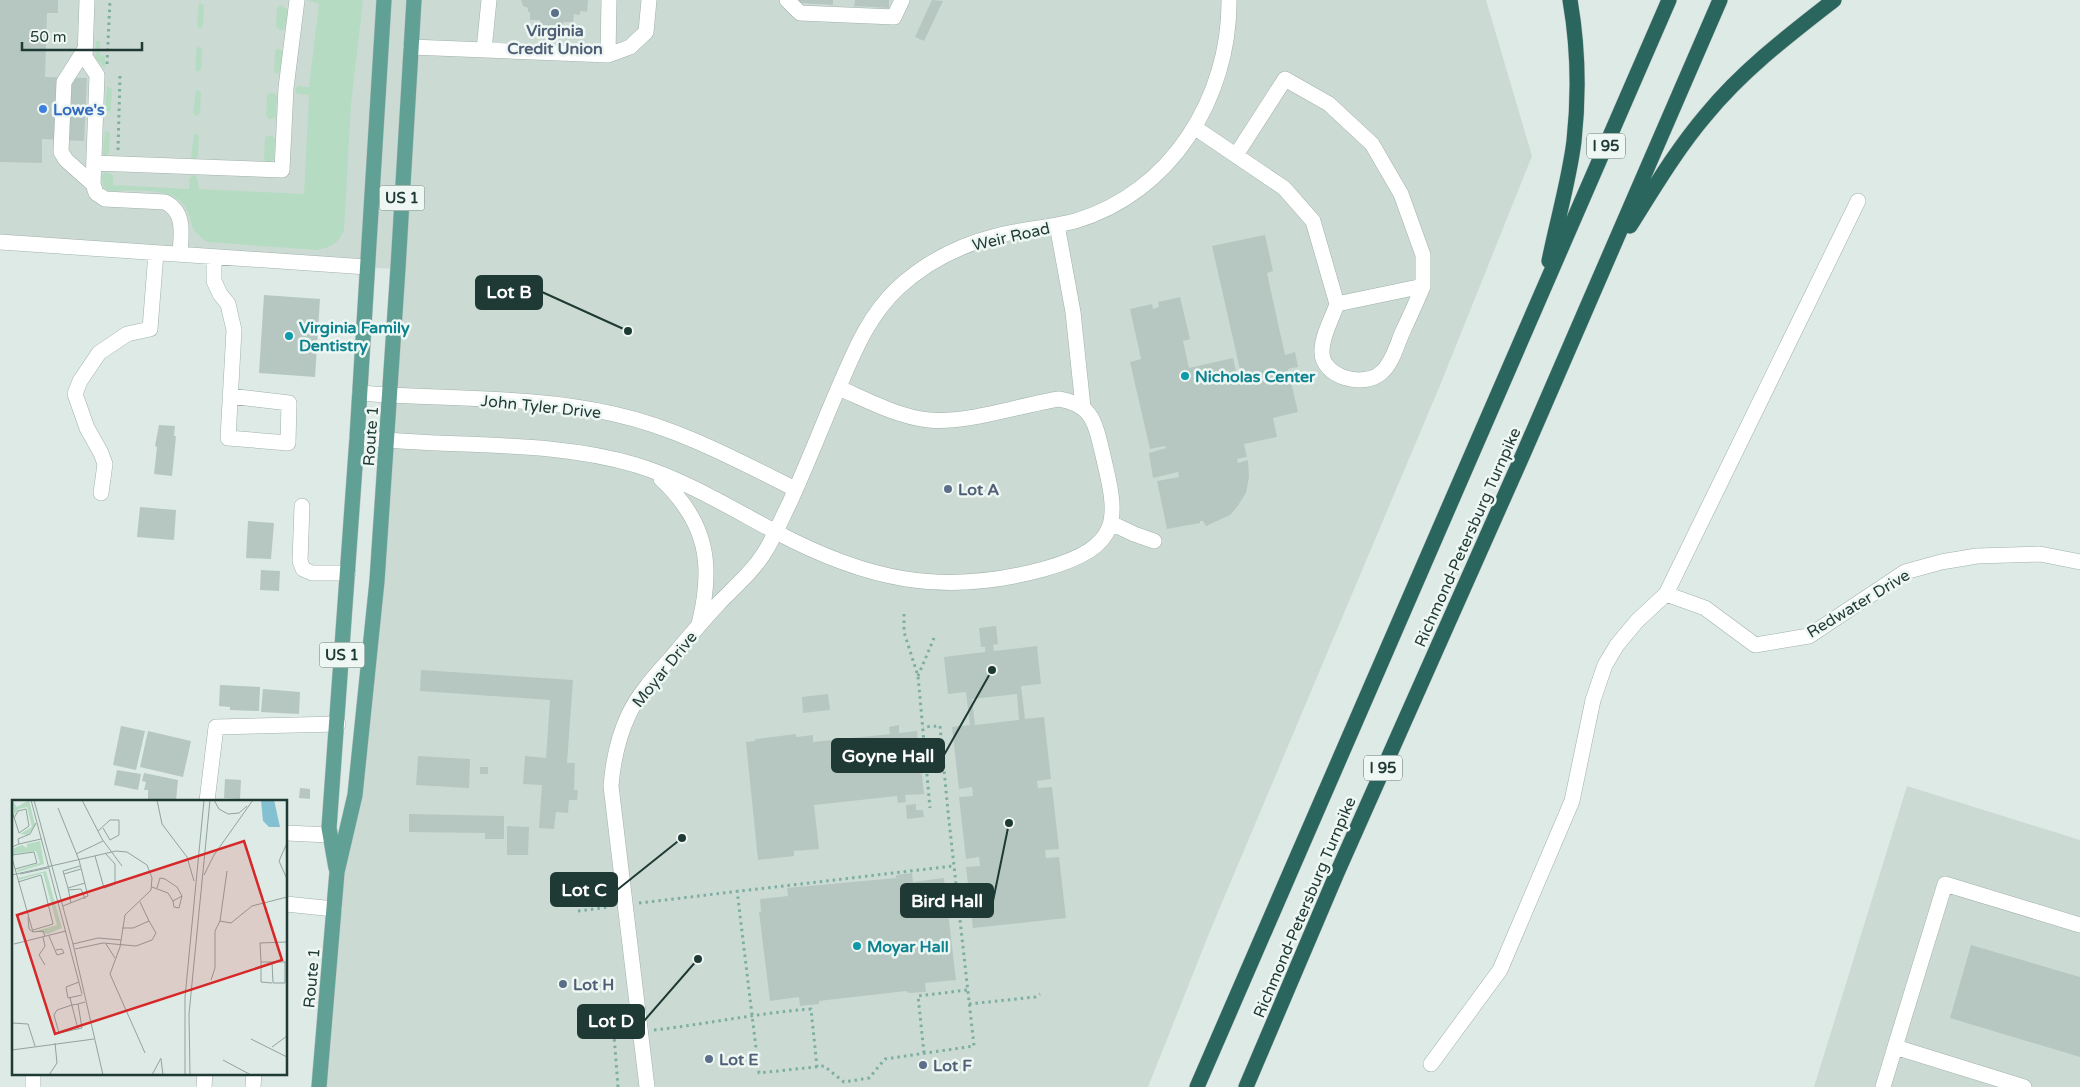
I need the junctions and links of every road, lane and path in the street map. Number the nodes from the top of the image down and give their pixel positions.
1 (87, 0) edge
2 (110, 0) edge
3 (297, 0) edge
4 (384, 0) edge
5 (414, 0) edge
6 (489, 0) edge
7 (609, 0) edge
8 (649, 0) edge
9 (787, 0) edge
10 (902, 0) edge
11 (1229, 0) edge
12 (1570, 0) edge
13 (1669, 0) edge
14 (1720, 0) edge
15 (1834, 0) edge
16 (411, 47) junction
17 (85, 49) junction
18 (484, 50) junction
19 (608, 55) junction
20 (107, 67) dead end
21 (120, 76) dead end
22 (1194, 127) junction
23 (1236, 155) junction
24 (94, 163) junction
25 (117, 164) junction
26 (93, 184) junction
27 (1858, 201) dead end
28 (1057, 225) junction
29 (0, 242) edge
30 (156, 253) junction
31 (180, 254) junction
32 (214, 257) junction
33 (1608, 260) junction
34 (367, 267) junction
35 (1424, 286) junction
36 (1542, 292) junction
37 (1337, 304) junction
38 (839, 388) junction
39 (360, 393) junction
40 (390, 395) junction
41 (230, 396) junction
42 (1083, 407) junction
43 (357, 438) junction
44 (387, 440) junction
45 (655, 473) junction
46 (796, 489) junction
47 (101, 493) dead end
48 (302, 506) dead end
49 (1111, 523) junction
50 (776, 532) junction
51 (1154, 541) dead end
52 (2080, 562) edge
53 (348, 573) junction
54 (1666, 594) junction
55 (904, 614) dead end
56 (698, 628) junction
57 (934, 638) dead end
58 (918, 676) junction
59 (338, 724) junction
60 (923, 727) junction
61 (207, 800) edge
62 (930, 808) dead end
63 (288, 833) edge
64 (329, 835) junction
65 (953, 866) junction
66 (337, 872) junction
67 (737, 890) junction
68 (288, 904) edge
69 (625, 905) junction
70 (334, 909) junction
71 (578, 911) dead end
72 (2080, 925) edge
73 (967, 990) junction
74 (1040, 994) dead end
75 (969, 1004) junction
76 (751, 1014) junction
77 (640, 1031) junction
78 (1895, 1047) junction
79 (924, 1053) junction
80 (1431, 1064) dead end
81 (817, 1067) junction
82 (33, 1074) edge
83 (205, 1074) edge
84 (254, 1074) edge
85 (1989, 1082) edge
86 (33, 1087) edge
87 (204, 1087) edge
88 (253, 1087) edge
89 (319, 1087) edge
90 (618, 1087) edge
91 (647, 1087) edge
92 (1197, 1087) edge
93 (1246, 1087) edge
94 (1883, 1087) edge
95 (2024, 1087) edge

1 - 17 street
2 - 20 path
3 - 25 street
4 - 34 main road, Route 1 / US 1
5 - 16 main road, Route 1 / US 1
6 - 18 street
7 - 19 street
8 - 19 street
9 - 10 street
11 - 22 street, Weir Road
12 - 36 highway
13 - 36 highway, Richmond-Petersburg Turnpike / I 95
14 - 33 highway, Richmond-Petersburg Turnpike / I 95
15 - 33 highway
16 - 18 street
16 - 40 main road, Route 1 / US 1
17 - 24 street
17 - 26 street
18 - 19 street
21 - 25 path
22 - 23 street
22 - 28 street, Weir Road
23 - 35 street
23 - 37 street
24 - 25 street
24 - 26 street
26 - 31 street
27 - 54 street
28 - 38 street, Weir Road
28 - 42 street
29 - 30 street
30 - 31 street
30 - 47 street
31 - 32 street
32 - 34 street
32 - 41 street
33 - 93 highway, Richmond-Petersburg Turnpike / I 95
34 - 39 main road, Route 1 / US 1
35 - 37 street
35 - 37 street
36 - 92 highway, Richmond-Petersburg Turnpike / I 95
38 - 42 street
38 - 46 street, Weir Road
39 - 40 street, John Tyler Drive
39 - 43 main road, Route 1 / US 1
40 - 44 main road, Route 1 / US 1
40 - 46 street, John Tyler Drive
41 - 41 street
42 - 49 street
43 - 44 street
43 - 53 main road, Route 1 / US 1
44 - 45 street
44 - 66 main road, Route 1 / US 1
45 - 50 street
45 - 56 street
46 - 50 street, Moyar Drive
48 - 53 street
49 - 50 street
49 - 51 street
50 - 56 street, Moyar Drive
52 - 54 street, Redwater Drive
53 - 59 main road, Route 1 / US 1
54 - 80 street
55 - 58 path
56 - 69 street, Moyar Drive
57 - 58 path
58 - 60 path
59 - 61 street
59 - 64 main road, Route 1 / US 1
60 - 62 path
60 - 65 path
63 - 64 street
64 - 66 main road, Route 1 / US 1
65 - 67 path
65 - 73 path
66 - 70 main road, Route 1 / US 1
67 - 69 path
67 - 76 path
68 - 70 street
69 - 71 path
69 - 77 street, Moyar Drive
70 - 89 main road, Route 1 / US 1
72 - 78 street
73 - 75 path
73 - 79 path
74 - 75 path
75 - 79 path
76 - 77 path
76 - 81 path
76 - 81 path
77 - 90 path
77 - 91 street, Moyar Drive
78 - 85 street
78 - 94 street
79 - 81 path
82 - 86 street
83 - 87 street
84 - 88 street
85 - 95 street

